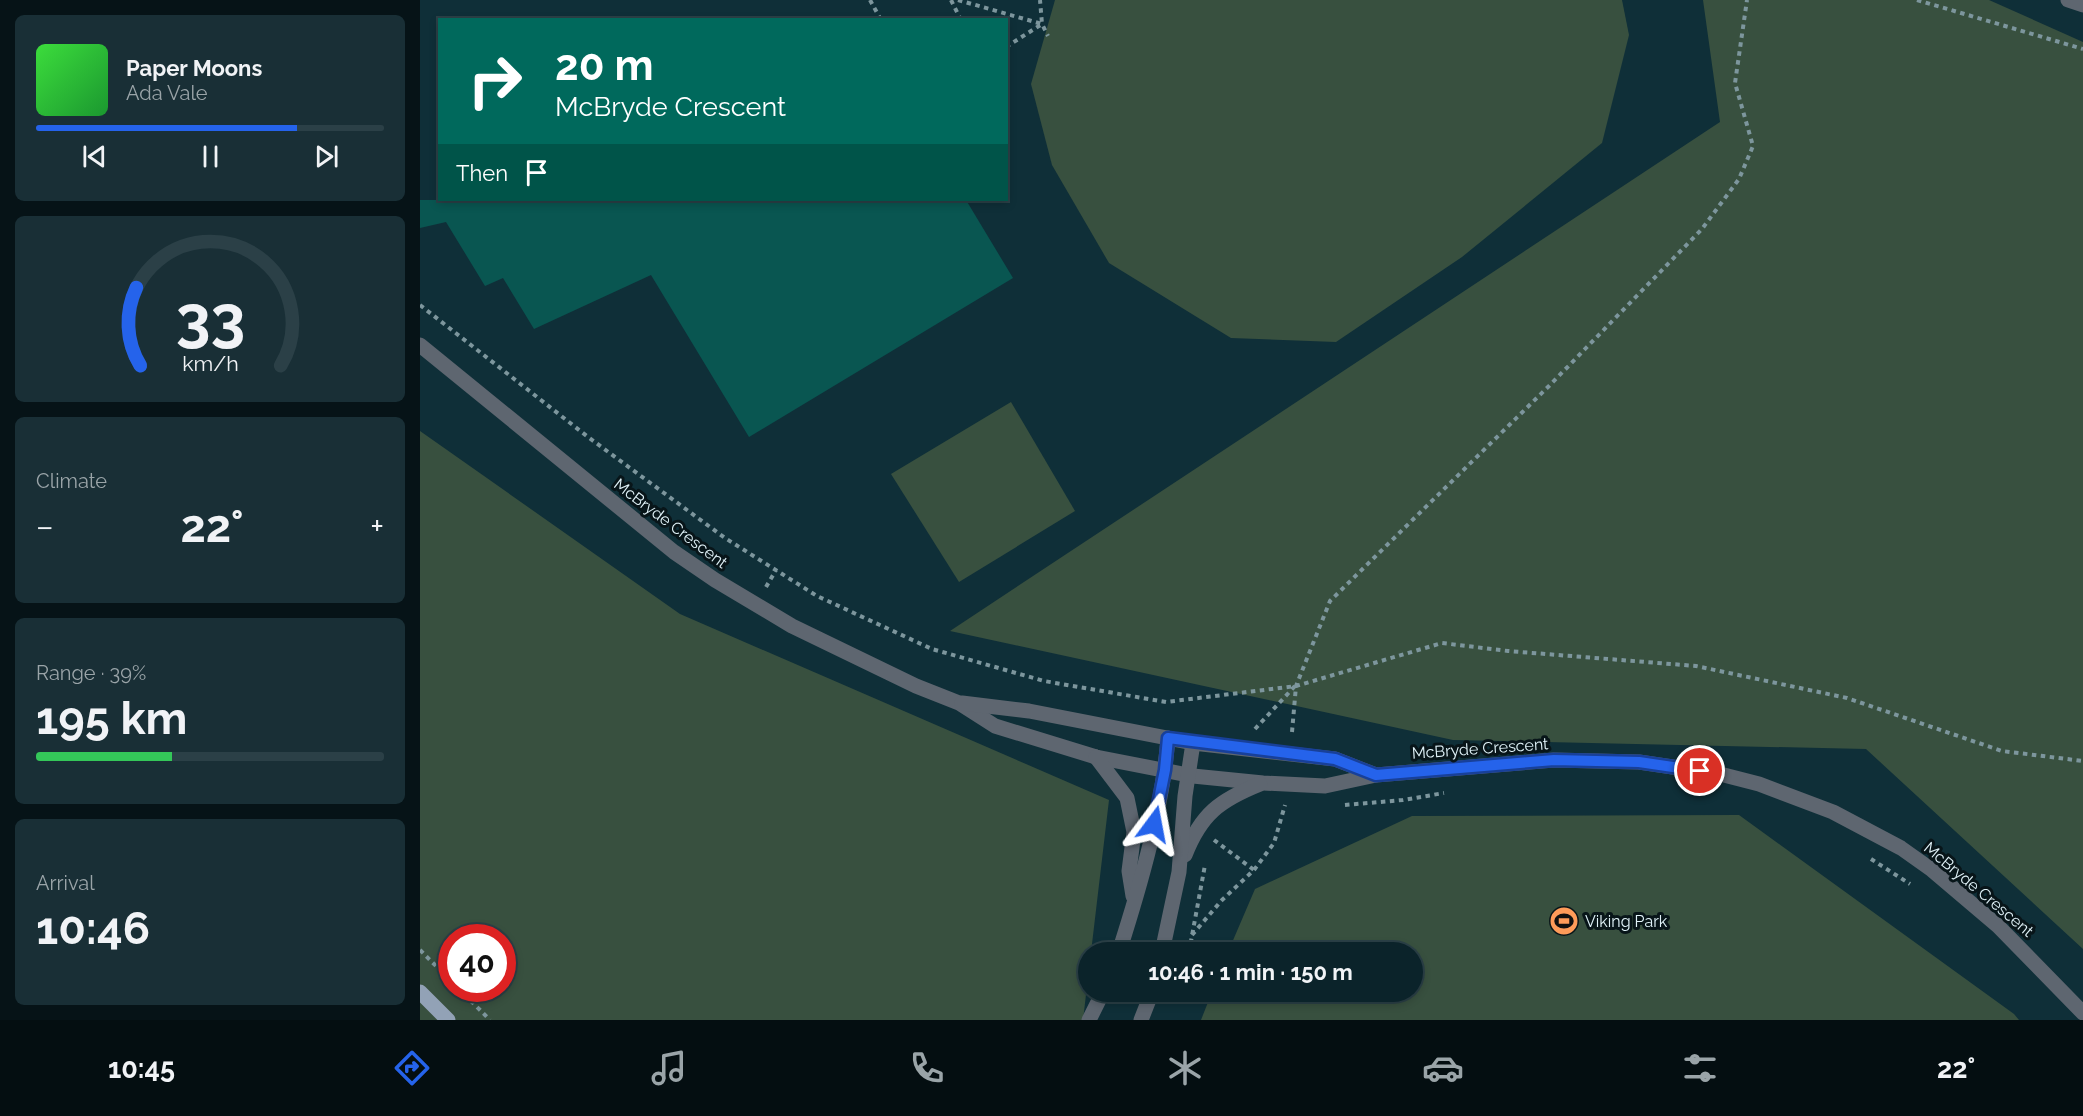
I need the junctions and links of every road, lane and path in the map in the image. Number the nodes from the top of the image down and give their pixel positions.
1 (870, 0) edge
2 (951, 0) edge
3 (958, 0) edge
4 (1040, 0) edge
5 (1747, 0) edge
6 (1917, 0) edge
7 (2068, 0) edge
8 (2083, 5) edge
9 (880, 18) edge
10 (961, 18) edge
11 (1042, 24) junction
12 (1048, 36) dead end
13 (1008, 46) edge
14 (2083, 49) edge
15 (420, 305) edge
16 (420, 345) edge
17 (1296, 686) junction
18 (959, 703) junction
19 (1168, 738) junction
20 (1193, 742) junction
21 (1237, 748) junction
22 (1096, 757) junction
23 (2083, 761) edge
24 (1165, 770) junction
25 (1188, 775) junction
26 (1376, 775) junction
27 (1263, 783) junction
28 (1447, 793) dead end
29 (1280, 803) dead end
30 (1344, 805) dead end
31 (1217, 831) dead end
32 (1209, 842) dead end
33 (1207, 854) dead end
34 (1870, 859) dead end
35 (1179, 872) junction
36 (1920, 890) dead end
37 (1134, 905) junction
38 (1192, 935) junction
39 (1122, 942) edge
40 (1164, 942) edge
41 (1191, 942) edge
42 (420, 950) edge
43 (438, 968) edge
44 (420, 992) edge
45 (472, 1002) edge
46 (1097, 1002) edge
47 (1148, 1002) edge
48 (2083, 1013) edge
49 (448, 1020) edge
50 (490, 1020) edge
51 (1089, 1020) edge
52 (1141, 1020) edge

1 - 9 path
2 - 10 path
3 - 11 path
4 - 11 path
5 - 17 path
6 - 14 path
7 - 8 street
11 - 12 path
11 - 13 path
15 - 17 path
16 - 18 street, McBryde Crescent
17 - 21 path
17 - 23 path
18 - 19 street, McBryde Crescent
18 - 22 street, McBryde Crescent
19 - 20 street, McBryde Crescent
19 - 24 street
20 - 21 street, McBryde Crescent
20 - 25 street
21 - 26 street, McBryde Crescent
22 - 24 street, McBryde Crescent
22 - 37 street
24 - 25 street, McBryde Crescent
24 - 37 street
25 - 27 street, McBryde Crescent
25 - 35 street
26 - 27 street, McBryde Crescent
26 - 48 street, McBryde Crescent
27 - 35 street
28 - 30 path
29 - 38 path
31 - 32 path
33 - 38 path
34 - 36 path
35 - 40 street
37 - 39 street
38 - 41 path
42 - 43 path
44 - 49 main road
45 - 50 path
46 - 51 street
47 - 52 street

